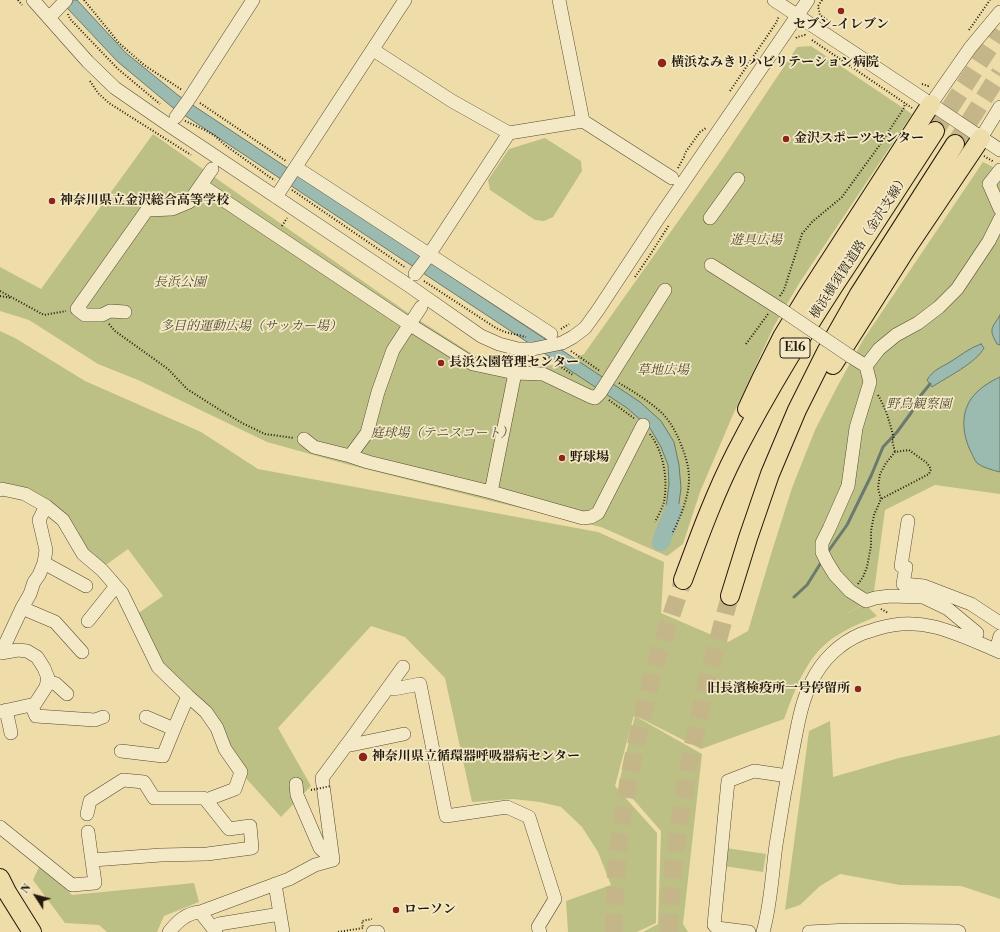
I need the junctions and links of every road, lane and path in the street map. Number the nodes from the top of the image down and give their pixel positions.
1 (18, 0) edge
2 (253, 0) edge
3 (405, 0) edge
4 (559, 0) edge
5 (774, 0) edge
6 (808, 0) edge
7 (822, 0) edge
8 (989, 0) edge
9 (27, 3) edge
10 (64, 3) edge
11 (1000, 12) edge
12 (797, 16) junction
13 (49, 18) junction
14 (776, 23) dead end
15 (832, 24) dead end
16 (968, 31) dead end
17 (792, 44) dead end
18 (378, 53) dead end
19 (85, 76) dead end
20 (933, 81) dead end
21 (913, 91) junction
22 (728, 96) dead end
23 (905, 103) junction
24 (1000, 107) edge
25 (927, 110) junction
26 (176, 118) junction
27 (583, 121) junction
28 (710, 122) dead end
29 (936, 131) tunnel mouth
30 (509, 133) junction
31 (977, 143) junction
32 (955, 144) tunnel mouth
33 (1000, 150) edge
34 (192, 155) dead end
35 (998, 167) edge
36 (212, 169) dead end
37 (297, 170) junction
38 (672, 178) joint
39 (738, 179) dead end
40 (285, 183) junction
41 (201, 185) junction
42 (276, 197) junction
43 (1000, 209) edge
44 (710, 218) dead end
45 (1000, 219) edge
46 (671, 222) dead end
47 (428, 256) junction
48 (711, 265) dead end
49 (415, 274) junction
50 (632, 281) dead end
51 (665, 290) dead end
52 (0, 291) edge
53 (0, 296) edge
54 (13, 299) junction
55 (421, 307) dead end
56 (778, 307) junction
57 (77, 309) junction
58 (125, 312) dead end
59 (102, 315) junction
60 (571, 323) dead end
61 (409, 324) junction
62 (550, 334) joint
63 (746, 344) dead end
64 (576, 347) dead end
65 (534, 349) junction
66 (554, 357) dead end
67 (866, 366) junction
68 (515, 373) junction
69 (610, 378) junction
70 (870, 382) junction
71 (600, 393) junction
72 (644, 425) junction
73 (304, 439) joint
74 (894, 452) junction
75 (350, 456) junction
76 (0, 490) edge
77 (491, 492) junction
78 (881, 499) junction
79 (46, 506) junction
80 (908, 521) dead end
81 (655, 522) dead end
82 (704, 522) junction
83 (672, 534) dead end
84 (748, 538) junction
85 (44, 562) junction
86 (683, 580) tunnel mouth
87 (86, 586) dead end
88 (116, 586) junction
89 (850, 591) junction
90 (730, 596) tunnel mouth
91 (22, 608) junction
92 (88, 621) dead end
93 (1000, 623) edge
94 (976, 634) dead end
95 (1000, 636) edge
96 (998, 651) edge
97 (82, 652) dead end
98 (0, 653) edge
99 (403, 667) dead end
100 (47, 681) junction
101 (390, 686) junction
102 (67, 694) dead end
103 (188, 696) junction
104 (31, 705) junction
105 (3, 711) edge
106 (103, 717) dead end
107 (146, 717) dead end
108 (174, 729) junction
109 (11, 733) dead end
110 (404, 734) dead end
111 (348, 743) junction
112 (121, 751) dead end
113 (788, 776) junction
114 (296, 784) dead end
115 (331, 786) dead end
116 (311, 790) dead end
117 (206, 800) junction
118 (87, 814) dead end
119 (0, 827) edge
120 (88, 832) dead end
121 (92, 860) junction
122 (333, 860) junction
123 (0, 878) edge
124 (275, 884) junction
125 (200, 912) junction
126 (280, 914) junction
127 (372, 919) dead end
128 (214, 930) edge
129 (360, 930) edge
130 (849, 931) edge
131 (912, 931) edge
132 (32, 932) edge
133 (169, 932) edge
134 (283, 932) edge
135 (338, 932) edge
136 (373, 932) edge
137 (378, 932) edge
138 (540, 932) edge
139 (749, 932) edge
140 (763, 932) edge
141 (809, 932) edge
142 (959, 932) edge

1 - 9 path
2 - 26 street
3 - 37 street
4 - 27 street
5 - 12 street
6 - 12 street
7 - 15 path
8 - 16 path
9 - 13 street
10 - 13 street
10 - 26 path
11 - 25 street
12 - 21 street
12 - 65 street
13 - 42 street
14 - 22 path
17 - 23 path
18 - 30 street
19 - 34 path
20 - 21 path
21 - 25 street
23 - 25 path
23 - 56 path
24 - 31 street
25 - 31 street
25 - 82 highway
26 - 40 path
27 - 30 street
27 - 38 street
28 - 38 path
29 - 82 highway, 横浜横須賀道路（金沢支線） / E16
30 - 47 street
31 - 33 street
31 - 35 path
31 - 84 highway
32 - 84 highway, 横浜横須賀道路（金沢支線） / E16
35 - 43 street
36 - 41 street
37 - 40 street
37 - 47 street
39 - 44 street
40 - 42 street
40 - 49 path
41 - 57 street
41 - 61 street
42 - 65 street
45 - 67 street
46 - 50 path
47 - 49 street
47 - 62 street
48 - 56 street
49 - 65 path
51 - 69 street
52 - 54 path
53 - 54 path
54 - 57 path
55 - 61 street
56 - 63 path
56 - 67 street, bridge
57 - 59 street
58 - 59 street
59 - 73 path
60 - 62 path
61 - 68 street
61 - 75 street
64 - 69 path
65 - 66 path
67 - 70 street
68 - 71 street
68 - 77 street
69 - 71 street
69 - 83 path
70 - 74 path
70 - 89 street
71 - 72 path
72 - 77 street
72 - 81 path
73 - 75 street
74 - 78 path
74 - 78 path
75 - 77 street
76 - 79 street
78 - 89 path
79 - 85 street
79 - 88 street
80 - 93 street
82 - 86 highway, 横浜横須賀道路（金沢支線） / E16
84 - 90 highway, 横浜横須賀道路（金沢支線） / E16
85 - 87 street
85 - 91 street
88 - 92 street
88 - 103 street
89 - 94 street
91 - 97 street
91 - 98 street
95 - 96 street
96 - 113 street
98 - 100 street
99 - 101 street
100 - 102 street
100 - 104 street
101 - 111 street
101 - 138 street
103 - 108 street
103 - 117 street
104 - 105 street
104 - 106 street
105 - 109 street
107 - 108 street
108 - 112 street
110 - 111 street
111 - 122 street
113 - 139 street
113 - 140 street
114 - 122 street
115 - 116 path, bridge
117 - 118 street
117 - 121 street
119 - 121 street
120 - 121 street
122 - 124 street
123 - 132 highway
124 - 125 street
124 - 126 street
125 - 128 street
125 - 133 street
126 - 128 street
126 - 134 street
127 - 129 path
129 - 135 path
130 - 131 street
130 - 141 street
131 - 142 street
136 - 137 street

